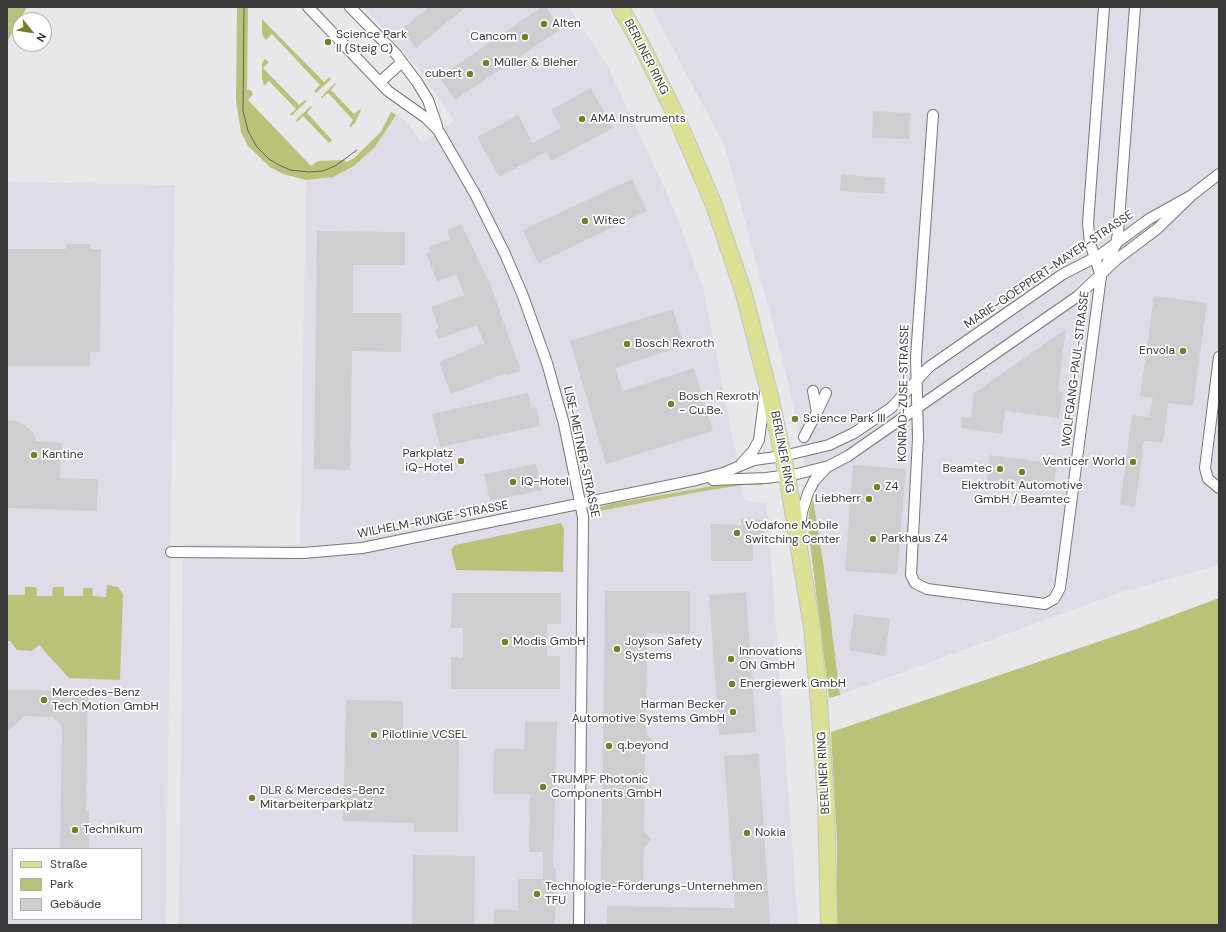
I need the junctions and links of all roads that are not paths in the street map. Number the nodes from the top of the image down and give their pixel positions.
1 (308, 7) edge
2 (350, 7) edge
3 (620, 7) edge
4 (1104, 7) edge
5 (1135, 7) edge
6 (402, 62) junction
7 (380, 82) junction
8 (933, 115) dead end
9 (438, 130) junction
10 (1219, 174) edge
11 (1192, 195) junction
12 (1116, 244) junction
13 (1095, 257) junction
14 (1101, 276) junction
15 (1219, 356) edge
16 (767, 380) junction
17 (916, 380) junction
18 (813, 392) dead end
19 (826, 393) dead end
20 (917, 409) junction
21 (817, 412) junction
22 (804, 437) dead end
23 (783, 456) junction
24 (829, 466) junction
25 (738, 467) junction
26 (787, 475) junction
27 (696, 480) junction
28 (1219, 488) edge
29 (581, 504) junction
30 (798, 540) junction
31 (171, 552) dead end
32 (1060, 584) joint
33 (579, 925) edge
34 (828, 925) edge

1 - 7 street, LISE-MEITNER-STRASSE
2 - 6 street, LISE-MEITNER-STRASSE
3 - 16 main road, BERLINER RING
4 - 13 street, WOLFGANG-PAUL-STRASSE
5 - 12 street, WOLFGANG-PAUL-STRASSE
6 - 7 street
6 - 9 street, LISE-MEITNER-STRASSE
7 - 9 street, LISE-MEITNER-STRASSE
8 - 17 street, KONRAD-ZUSE-STRASSE
9 - 29 street, LISE-MEITNER-STRASSE
10 - 11 street, MARIE-GOEPPERT-MAYER-STRASSE
11 - 12 street, MARIE-GOEPPERT-MAYER-STRASSE
11 - 14 street, MARIE-GOEPPERT-MAYER-STRASSE
12 - 13 street, MARIE-GOEPPERT-MAYER-STRASSE
12 - 14 street, WOLFGANG-PAUL-STRASSE
13 - 14 street, WOLFGANG-PAUL-STRASSE
13 - 17 street, MARIE-GOEPPERT-MAYER-STRASSE
14 - 20 street, MARIE-GOEPPERT-MAYER-STRASSE
14 - 32 street, WOLFGANG-PAUL-STRASSE
15 - 28 street
16 - 23 main road, BERLINER RING
16 - 25 street, WILHELM-RUNGE-STRASSE
17 - 20 street, KONRAD-ZUSE-STRASSE
17 - 23 street, MARIE-GOEPPERT-MAYER-STRASSE
18 - 21 street
19 - 21 street
20 - 24 street, MARIE-GOEPPERT-MAYER-STRASSE
20 - 32 street, KONRAD-ZUSE-STRASSE
21 - 22 street
23 - 25 street, WILHELM-RUNGE-STRASSE
23 - 26 main road, BERLINER RING
24 - 26 street, MARIE-GOEPPERT-MAYER-STRASSE
24 - 30 street
25 - 27 street, WILHELM-RUNGE-STRASSE
26 - 27 street, WILHELM-RUNGE-STRASSE
26 - 30 main road, BERLINER RING
27 - 29 street, WILHELM-RUNGE-STRASSE
29 - 31 street, WILHELM-RUNGE-STRASSE
29 - 33 street, LISE-MEITNER-STRASSE
30 - 34 main road, BERLINER RING

